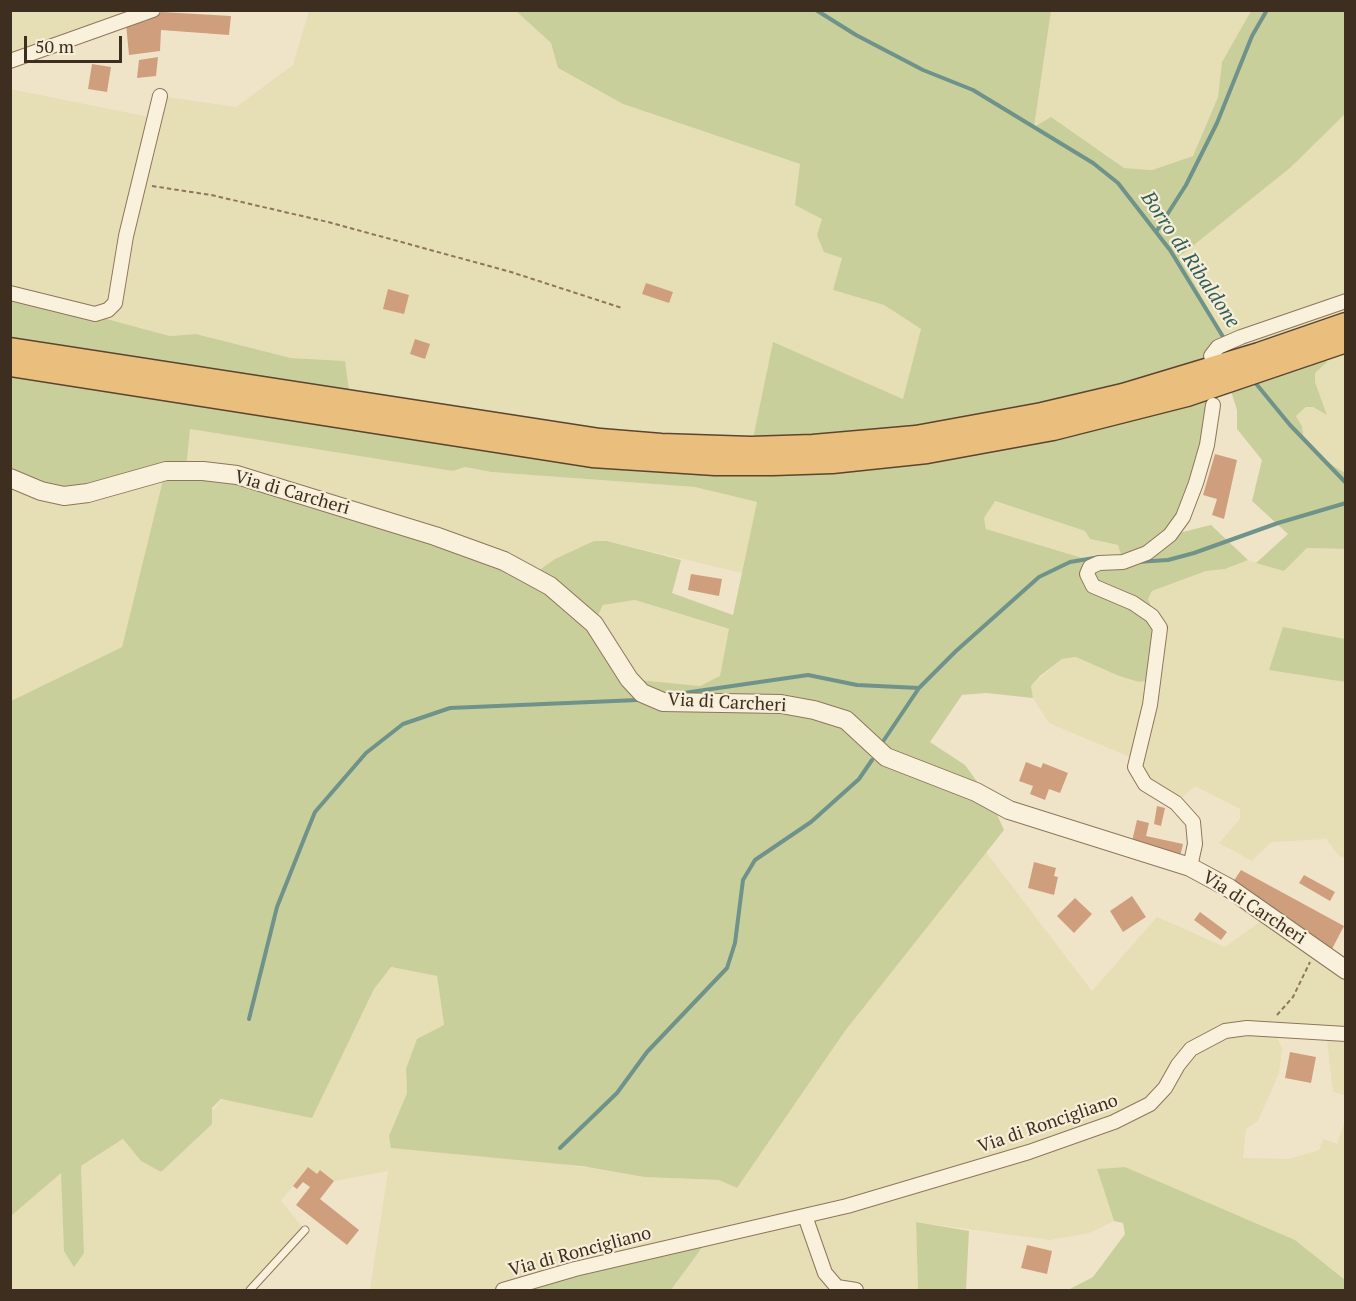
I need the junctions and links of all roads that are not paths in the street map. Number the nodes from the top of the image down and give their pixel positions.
1 (153, 10) edge
2 (10, 61) edge
3 (159, 96) dead end
4 (10, 293) edge
5 (1346, 301) edge
6 (1346, 324) edge
7 (1346, 341) edge
8 (10, 349) edge
9 (1211, 356) dead end
10 (10, 365) edge
11 (1213, 405) dead end
12 (10, 478) edge
13 (1190, 867) junction
14 (1346, 970) edge
15 (1346, 1034) edge
16 (805, 1216) junction
17 (305, 1230) dead end
18 (250, 1290) edge
19 (503, 1290) edge
20 (856, 1290) edge

1 - 2 street
3 - 4 street
5 - 9 street
6 - 8 highway
7 - 10 highway
11 - 13 street
12 - 13 street, Via di Carcheri
13 - 14 street, Via di Carcheri
15 - 16 street, Via di Roncigliano
16 - 19 street, Via di Roncigliano
16 - 20 street
17 - 18 lane

